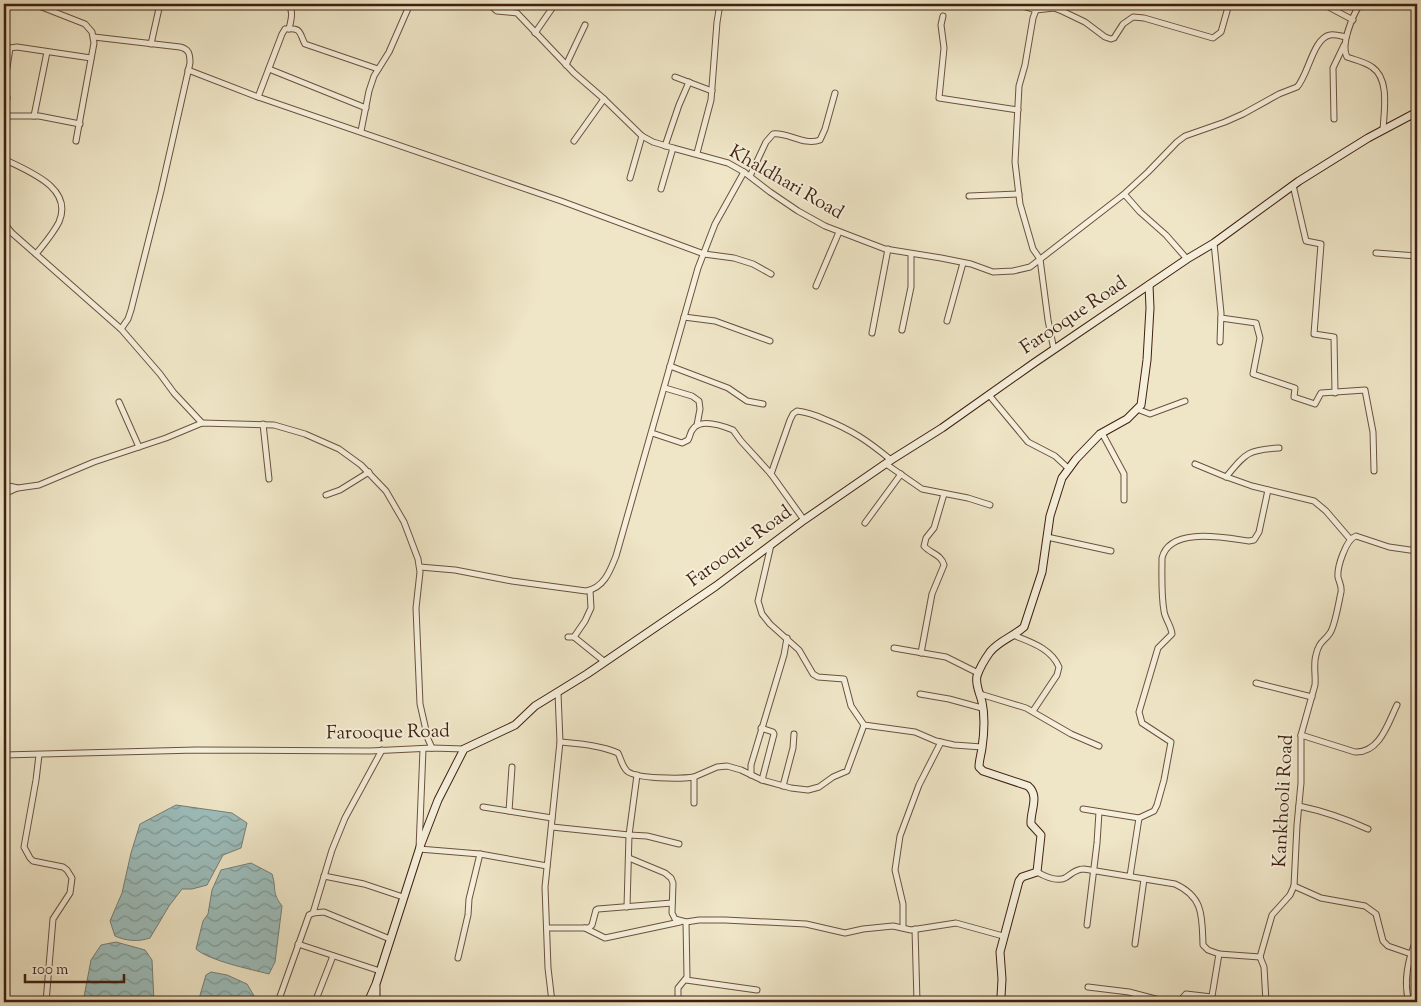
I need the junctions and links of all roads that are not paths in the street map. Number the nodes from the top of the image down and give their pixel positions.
1 (34, 4) edge
2 (160, 4) edge
3 (288, 4) edge
4 (410, 4) edge
5 (490, 4) edge
6 (509, 4) edge
7 (555, 4) edge
8 (720, 4) edge
9 (1016, 4) edge
10 (1229, 4) edge
11 (1323, 4) edge
12 (1360, 4) edge
13 (1056, 6) edge
14 (1036, 10) junction
15 (508, 12) junction
16 (943, 16) dead end
17 (1353, 20) junction
18 (585, 25) dead end
19 (288, 29) junction
20 (535, 33) junction
21 (94, 37) junction
22 (1346, 37) junction
23 (151, 44) junction
24 (1344, 45) junction
25 (47, 52) junction
26 (91, 58) junction
27 (566, 65) junction
28 (269, 69) junction
29 (378, 69) junction
30 (188, 70) junction
31 (674, 76) dead end
32 (689, 82) junction
33 (712, 90) junction
34 (835, 93) dead end
35 (258, 97) junction
36 (604, 99) junction
37 (366, 108) junction
38 (1018, 110) junction
39 (1417, 112) edge
40 (4, 116) edge
41 (34, 116) junction
42 (1334, 119) dead end
43 (80, 124) junction
44 (1383, 130) junction
45 (361, 131) junction
46 (642, 136) junction
47 (76, 141) dead end
48 (574, 141) dead end
49 (666, 146) junction
50 (673, 148) junction
51 (697, 153) junction
52 (4, 159) edge
53 (744, 172) junction
54 (750, 176) junction
55 (630, 178) dead end
56 (1293, 185) junction
57 (661, 189) dead end
58 (1019, 194) junction
59 (1123, 195) junction
60 (969, 196) dead end
61 (4, 223) edge
62 (839, 232) junction
63 (1214, 243) junction
64 (888, 250) junction
65 (1376, 253) dead end
66 (36, 254) junction
67 (704, 254) junction
68 (911, 254) junction
69 (1417, 256) edge
70 (1040, 259) junction
71 (1187, 259) junction
72 (963, 263) junction
73 (771, 274) dead end
74 (1149, 285) junction
75 (816, 286) dead end
76 (684, 316) junction
77 (1221, 318) junction
78 (947, 321) dead end
79 (122, 329) junction
80 (902, 330) dead end
81 (872, 333) dead end
82 (770, 340) dead end
83 (1220, 342) dead end
84 (1054, 350) junction
85 (670, 366) junction
86 (665, 388) junction
87 (1335, 393) junction
88 (989, 395) junction
89 (1185, 401) dead end
90 (119, 402) dead end
91 (762, 404) dead end
92 (1137, 409) junction
93 (202, 423) junction
94 (263, 424) junction
95 (697, 425) junction
96 (652, 433) junction
97 (1102, 433) junction
98 (139, 447) junction
99 (1279, 448) dead end
100 (888, 462) junction
101 (1195, 464) dead end
102 (1068, 469) junction
103 (1374, 471) dead end
104 (369, 472) junction
105 (771, 474) junction
106 (901, 474) junction
107 (1226, 477) junction
108 (269, 479) dead end
109 (4, 485) edge
110 (18, 488) junction
111 (1268, 490) junction
112 (4, 494) edge
113 (944, 494) junction
114 (326, 495) dead end
115 (1124, 500) dead end
116 (990, 505) dead end
117 (804, 520) junction
118 (865, 523) dead end
119 (1047, 537) junction
120 (1350, 539) junction
121 (771, 544) junction
122 (1111, 551) dead end
123 (1417, 551) edge
124 (420, 567) junction
125 (590, 591) junction
126 (1013, 635) junction
127 (787, 638) junction
128 (894, 648) dead end
129 (921, 653) junction
130 (604, 662) junction
131 (978, 673) junction
132 (1256, 683) dead end
133 (558, 693) junction
134 (920, 694) dead end
135 (980, 694) junction
136 (1312, 697) junction
137 (1397, 705) dead end
138 (982, 708) junction
139 (1033, 711) junction
140 (864, 725) junction
141 (761, 728) junction
142 (794, 734) dead end
143 (1301, 735) junction
144 (560, 742) junction
145 (941, 742) junction
146 (1099, 746) dead end
147 (982, 747) junction
148 (432, 748) junction
149 (423, 749) junction
150 (464, 749) junction
151 (382, 750) junction
152 (4, 755) edge
153 (39, 755) junction
154 (512, 767) dead end
155 (637, 775) junction
156 (751, 775) junction
157 (694, 777) junction
158 (762, 780) junction
159 (783, 786) junction
160 (694, 804) dead end
161 (1299, 806) junction
162 (483, 807) dead end
163 (1083, 809) dead end
164 (509, 811) junction
165 (1099, 812) junction
166 (552, 818) junction
167 (1139, 818) junction
168 (552, 827) junction
169 (1368, 829) dead end
170 (629, 836) junction
171 (679, 844) dead end
172 (419, 849) junction
173 (480, 854) junction
174 (629, 858) junction
175 (547, 866) junction
176 (1093, 870) junction
177 (1037, 872) junction
178 (324, 876) junction
179 (1130, 876) junction
180 (1144, 879) junction
181 (1294, 886) junction
182 (403, 896) junction
183 (672, 903) junction
184 (627, 907) junction
185 (313, 913) junction
186 (685, 921) junction
187 (1087, 925) dead end
188 (547, 928) junction
189 (585, 928) junction
190 (903, 928) junction
191 (915, 929) junction
192 (1003, 936) junction
193 (390, 938) junction
194 (1417, 940) edge
195 (298, 944) junction
196 (1135, 944) dead end
197 (1219, 954) junction
198 (1411, 954) junction
199 (334, 956) junction
200 (1260, 957) junction
201 (458, 958) dead end
202 (380, 971) junction
203 (686, 980) junction
204 (376, 984) junction
205 (1088, 987) dead end
206 (757, 990) dead end
207 (1212, 1000) edge
208 (46, 1002) edge
209 (278, 1002) edge
210 (315, 1002) edge
211 (368, 1002) edge
212 (376, 1002) edge
213 (552, 1002) edge
214 (678, 1002) edge
215 (917, 1002) edge
216 (1003, 1002) edge
217 (1167, 1002) edge
218 (1180, 1002) edge
219 (1266, 1002) edge
220 (1409, 1002) edge

1 - 21 street
2 - 23 street
3 - 19 street
4 - 29 street
5 - 15 street, Khaldhari Road
6 - 15 street
7 - 20 street
8 - 33 street
9 - 14 street
10 - 13 street
11 - 17 street
12 - 17 street
13 - 14 street
14 - 38 street
15 - 20 street, Khaldhari Road
16 - 38 street
17 - 22 street
18 - 27 street
19 - 28 street
19 - 29 street
20 - 27 street, Khaldhari Road
21 - 23 street
21 - 26 street
22 - 24 street
22 - 59 street, Khaldhari Road
23 - 30 street
24 - 42 street
24 - 44 street
25 - 26 street
25 - 40 street
25 - 41 street
26 - 43 street
27 - 36 street, Khaldhari Road
28 - 35 street
28 - 37 street
29 - 37 street
30 - 35 street
30 - 79 street
31 - 32 street
32 - 33 street
32 - 49 street
33 - 51 street
34 - 54 street
35 - 45 street
36 - 46 street, Khaldhari Road
36 - 48 street
37 - 45 street
38 - 58 street
39 - 44 main road, Farooque Road
40 - 41 street
41 - 43 street
43 - 47 street
44 - 56 main road, Farooque Road
45 - 67 street
46 - 49 street, Khaldhari Road
46 - 55 street
49 - 50 street, Khaldhari Road
50 - 51 street, Khaldhari Road
50 - 57 street
51 - 53 street, Khaldhari Road
52 - 66 street
53 - 54 street, Khaldhari Road
53 - 67 street
54 - 62 street, Khaldhari Road
56 - 63 main road, Farooque Road
56 - 87 street
58 - 60 street
58 - 70 street
59 - 70 street, Khaldhari Road
59 - 71 street
61 - 66 street
62 - 64 street, Khaldhari Road
62 - 75 street
63 - 71 main road, Farooque Road
63 - 77 street
64 - 68 street, Khaldhari Road
64 - 81 street
65 - 69 street
66 - 79 street
67 - 73 street
67 - 76 street
68 - 72 street, Khaldhari Road
68 - 80 street
70 - 72 street, Khaldhari Road
70 - 84 street
71 - 74 main road, Farooque Road
72 - 78 street
74 - 84 main road, Farooque Road
74 - 92 main road
76 - 82 street
76 - 85 street
77 - 83 street
77 - 87 street
79 - 93 street
84 - 88 main road, Farooque Road
85 - 86 street
85 - 91 street
86 - 95 street
86 - 96 street
87 - 103 street
88 - 100 main road, Farooque Road
88 - 102 street
89 - 92 street
90 - 98 street
92 - 97 main road
93 - 94 street
93 - 98 street
94 - 104 street
94 - 108 street
95 - 96 street
95 - 105 street
96 - 125 street
97 - 102 main road
97 - 115 street
98 - 110 street
99 - 107 street
100 - 105 street
100 - 106 street
100 - 117 main road, Farooque Road
101 - 107 street
102 - 119 main road
104 - 114 street
104 - 124 street
105 - 117 street
106 - 113 street
106 - 118 street
107 - 111 street
109 - 110 street
110 - 112 street
111 - 120 street
111 - 167 street
113 - 116 street
113 - 129 street
117 - 121 main road, Farooque Road
119 - 122 street
119 - 126 main road
120 - 123 street
120 - 136 street, Kankhooli Road
121 - 127 street
121 - 130 main road, Farooque Road
124 - 125 street
124 - 148 street
125 - 130 street
126 - 131 main road
126 - 139 street
127 - 140 street
127 - 141 street
128 - 129 street
129 - 131 street
130 - 133 main road, Farooque Road
131 - 135 main road
132 - 136 street
133 - 144 street
133 - 150 main road, Farooque Road
134 - 138 street
135 - 138 main road
135 - 139 street
136 - 143 street, Kankhooli Road
137 - 143 street
138 - 147 main road
139 - 146 street
140 - 145 street
140 - 159 street
141 - 156 street
141 - 158 street
142 - 159 street
143 - 161 street, Kankhooli Road
144 - 155 street
144 - 166 street
145 - 147 street
145 - 190 street
147 - 177 main road
148 - 149 street, Farooque Road
148 - 150 street, Farooque Road
149 - 151 street, Farooque Road
149 - 172 street
150 - 172 main road
151 - 153 street, Farooque Road
151 - 178 street
152 - 153 street, Farooque Road
153 - 208 street
154 - 164 street
155 - 157 street
155 - 170 street
156 - 157 street
156 - 158 street
157 - 160 street
158 - 159 street
161 - 169 street
161 - 181 street, Kankhooli Road
162 - 164 street
163 - 165 street
164 - 166 street
165 - 167 street
165 - 176 street
166 - 168 street
167 - 179 street
168 - 170 street
168 - 175 street
170 - 171 street
170 - 174 street
172 - 173 street
172 - 182 main road
173 - 175 street
173 - 201 street
174 - 183 street
174 - 184 street
175 - 188 street
176 - 177 street
176 - 179 street
176 - 187 street
177 - 192 main road
178 - 182 street
178 - 185 street
179 - 180 street
180 - 196 street
180 - 197 street
181 - 198 street
181 - 200 street, Kankhooli Road
182 - 193 main road
183 - 184 street
183 - 186 street
184 - 189 street
185 - 193 street
185 - 195 street
186 - 189 street
186 - 190 street
186 - 203 street
188 - 189 street
188 - 213 street
190 - 191 street
191 - 192 street
191 - 215 street
192 - 216 main road
193 - 202 main road
194 - 198 street
195 - 199 street
195 - 209 street
197 - 200 street
197 - 207 street
198 - 220 street
199 - 202 street
199 - 210 street
200 - 219 street
202 - 204 main road
203 - 206 street
203 - 214 street
204 - 211 main road
204 - 212 main road
205 - 217 street
207 - 218 street

